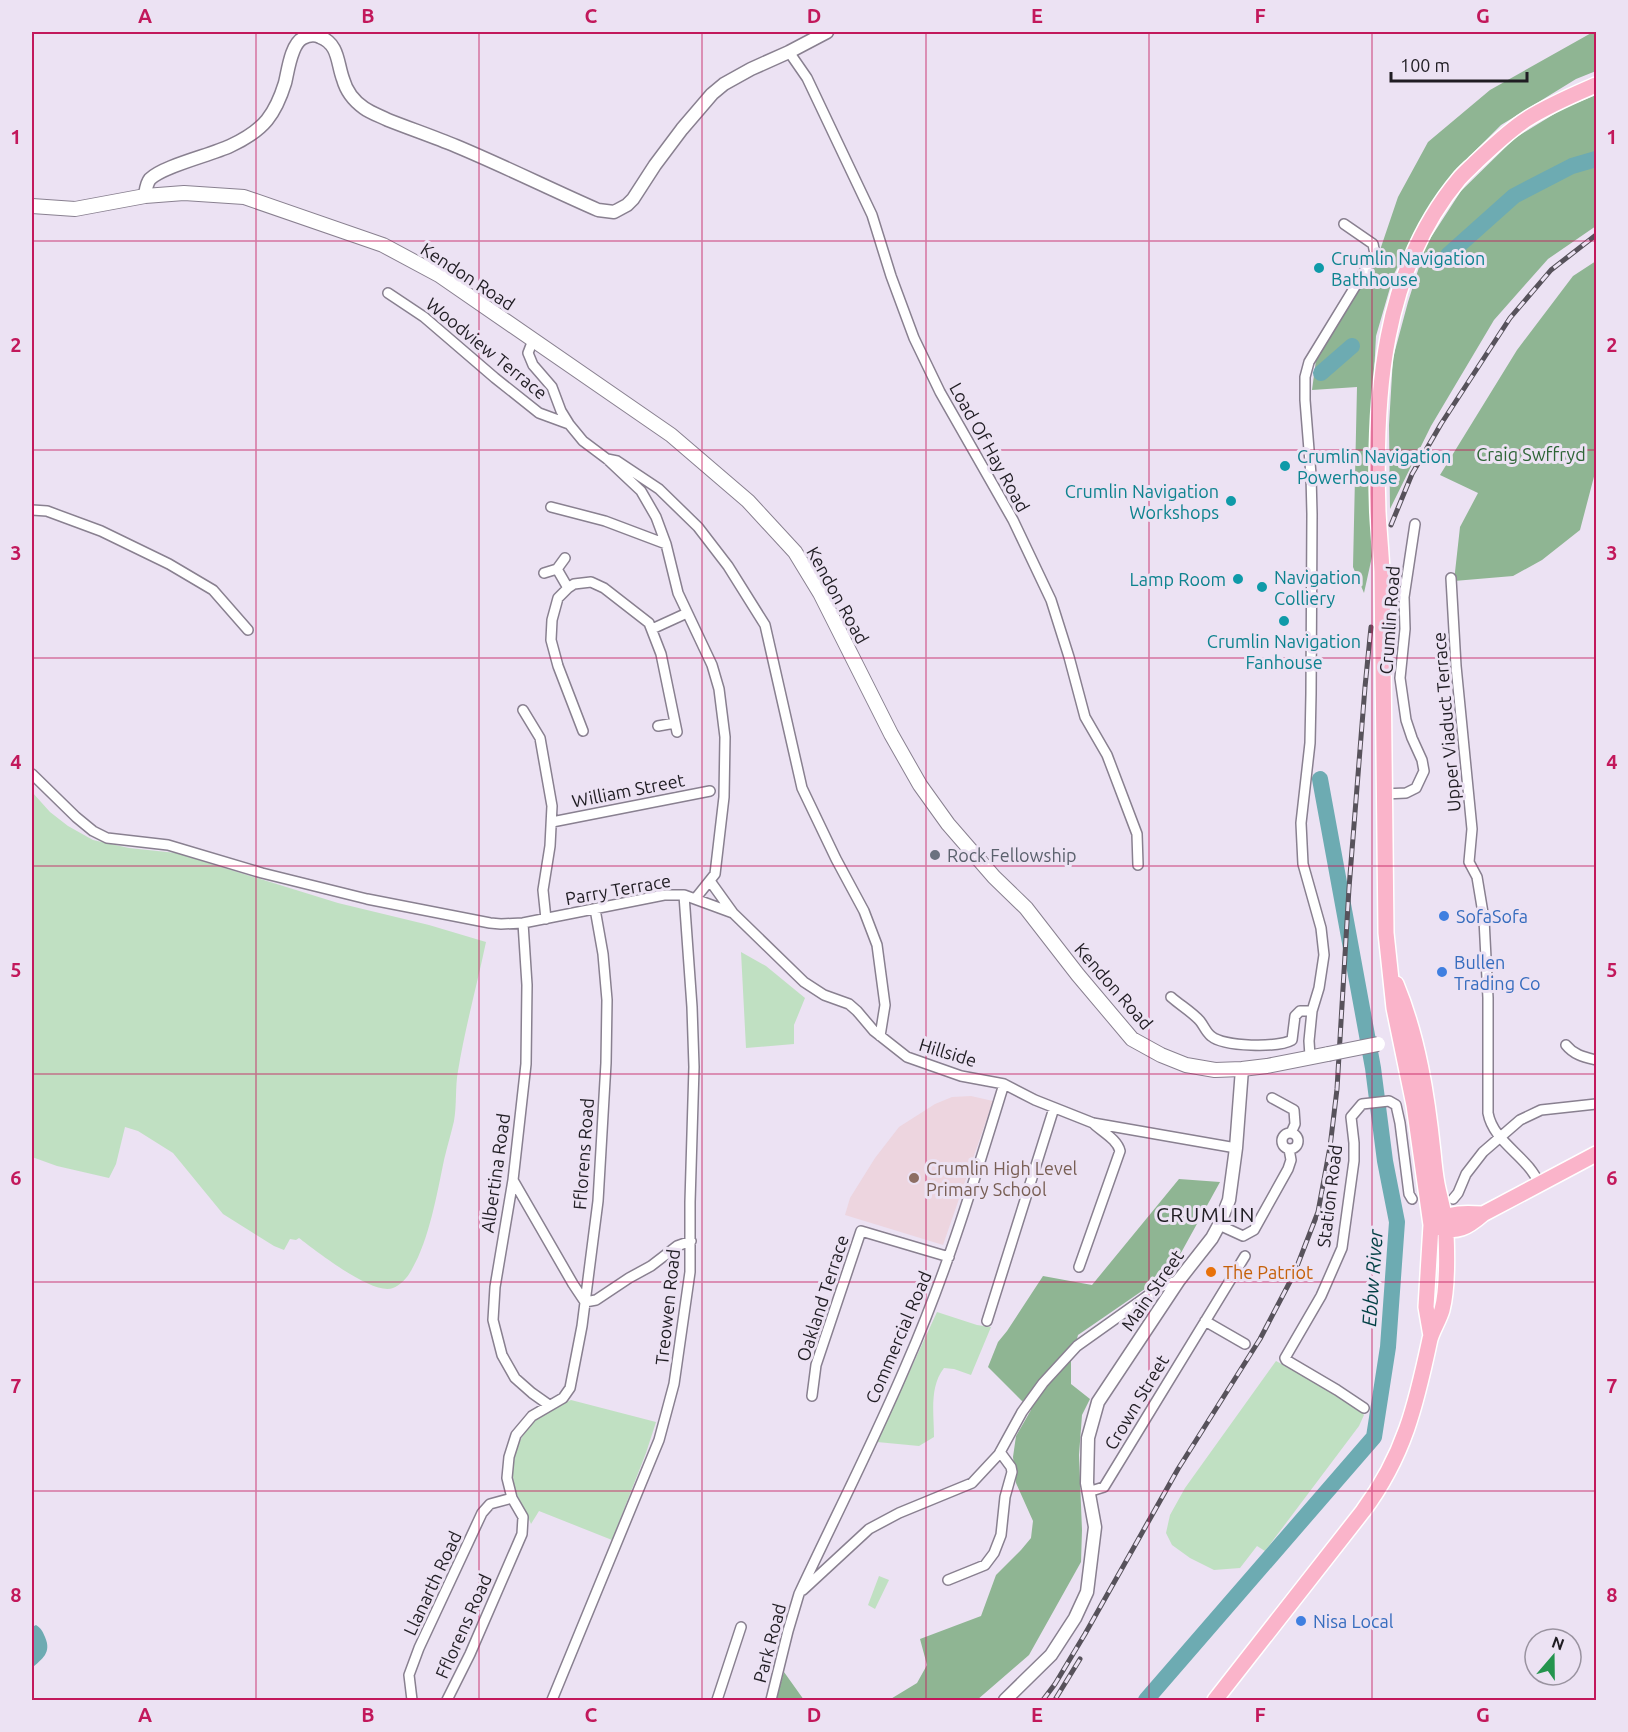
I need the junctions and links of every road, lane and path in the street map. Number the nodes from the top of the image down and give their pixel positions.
1 (827, 32) edge
2 (789, 52) junction
3 (1596, 84) edge
4 (145, 196) junction
5 (32, 206) edge
6 (1344, 224) dead end
7 (388, 293) dead end
8 (533, 340) junction
9 (569, 424) junction
10 (607, 459) junction
11 (551, 507) dead end
12 (32, 510) edge
13 (1414, 524) dead end
14 (666, 544) junction
15 (565, 558) dead end
16 (557, 569) junction
17 (544, 573) dead end
18 (1451, 578) dead end
19 (568, 588) junction
20 (687, 613) junction
21 (652, 629) junction
22 (248, 630) dead end
23 (523, 710) dead end
24 (658, 726) dead end
25 (583, 731) dead end
26 (32, 774) edge
27 (710, 791) dead end
28 (1384, 794) junction
29 (552, 822) junction
30 (1138, 865) dead end
31 (710, 880) junction
32 (684, 895) junction
33 (695, 899) junction
34 (595, 909) junction
35 (733, 913) junction
36 (546, 919) junction
37 (523, 923) junction
38 (1171, 997) dead end
39 (1312, 1011) junction
40 (880, 1036) junction
41 (1407, 1038) junction
42 (1566, 1045) dead end
43 (1310, 1056) junction
44 (1596, 1060) edge
45 (1242, 1069) junction
46 (1004, 1084) junction
47 (1272, 1098) dead end
48 (1596, 1104) edge
49 (1054, 1108) junction
50 (1093, 1123) junction
51 (1500, 1136) junction
52 (1236, 1148) junction
53 (1596, 1154) edge
54 (513, 1180) junction
55 (1540, 1184) junction
56 (1412, 1199) dead end
57 (1453, 1199) dead end
58 (1483, 1214) junction
59 (1445, 1223) junction
60 (1219, 1225) junction
61 (1431, 1225) junction
62 (1470, 1225) junction
63 (691, 1241) junction
64 (1245, 1256) dead end
65 (949, 1257) junction
66 (1446, 1265) junction
67 (1079, 1267) dead end
68 (1179, 1280) junction
69 (585, 1302) junction
70 (987, 1321) dead end
71 (1205, 1321) junction
72 (1431, 1336) junction
73 (1245, 1344) dead end
74 (812, 1396) dead end
75 (549, 1405) junction
76 (1364, 1408) dead end
77 (1000, 1452) junction
78 (1088, 1492) junction
79 (512, 1498) junction
80 (948, 1580) dead end
81 (799, 1594) junction
82 (741, 1627) dead end
83 (412, 1701) edge
84 (447, 1701) edge
85 (552, 1701) edge
86 (717, 1701) edge
87 (771, 1701) edge
88 (1005, 1701) edge
89 (1215, 1701) edge

1 - 2 street
2 - 4 street
2 - 30 street, Load Of Hay Road
3 - 28 main road
4 - 5 main road, Kendon Road
4 - 8 main road, Kendon Road
6 - 39 street
7 - 9 street, Woodview Terrace
8 - 9 street
8 - 45 main road, Kendon Road
9 - 10 street
10 - 14 street
10 - 40 street
11 - 14 street
12 - 22 street
13 - 28 street, Crumlin Road
14 - 20 street
15 - 16 street
16 - 17 street
16 - 19 street
18 - 51 street, Upper Viaduct Terrace
19 - 21 street
19 - 25 street
20 - 21 street
20 - 31 street
21 - 24 street
23 - 29 street
26 - 37 street, Parry Terrace
27 - 29 street, William Street
28 - 41 main road
29 - 36 street
31 - 33 street
31 - 35 street
32 - 33 street, Parry Terrace
32 - 34 street, Parry Terrace
32 - 63 street, Treowen Road
33 - 35 street, Hillside
34 - 36 street, Parry Terrace
34 - 69 street, Fflorens Road
35 - 40 street, Hillside
36 - 37 street, Parry Terrace
37 - 54 street, Albertina Road
38 - 39 street
39 - 43 street
40 - 46 street, Hillside
41 - 43 main road, Kendon Road, bridge
41 - 59 main road
41 - 61 main road
42 - 44 street
43 - 45 main road, Kendon Road
45 - 52 street, Main Street
46 - 49 street, Hillside
46 - 65 street, Commercial Road
47 - 60 street
48 - 51 street
49 - 50 street, Hillside
49 - 70 street
50 - 52 street, Hillside
50 - 67 street
51 - 55 street
51 - 57 street
52 - 60 street, Main Street
53 - 55 main road
54 - 69 street
54 - 75 street, Albertina Road
55 - 58 main road
56 - 76 street, Station Road
58 - 59 main road
58 - 62 main road
59 - 61 main road
59 - 62 main road
59 - 66 main road
60 - 68 street, Main Street
61 - 72 main road
62 - 66 main road
63 - 69 street
63 - 85 street, Treowen Road
64 - 71 street, Crown Street
65 - 74 street, Oakland Terrace
65 - 81 street, Commercial Road
66 - 72 main road
68 - 77 street
68 - 78 street, Main Street
69 - 75 street, Fflorens Road
71 - 73 street
71 - 78 street, Crown Street
72 - 89 main road
75 - 79 street, Fflorens Road
77 - 80 street
77 - 81 street
78 - 88 street, Main Street
79 - 83 street, Llanarth Road
79 - 84 street, Fflorens Road
81 - 87 street, Park Road
82 - 86 street

